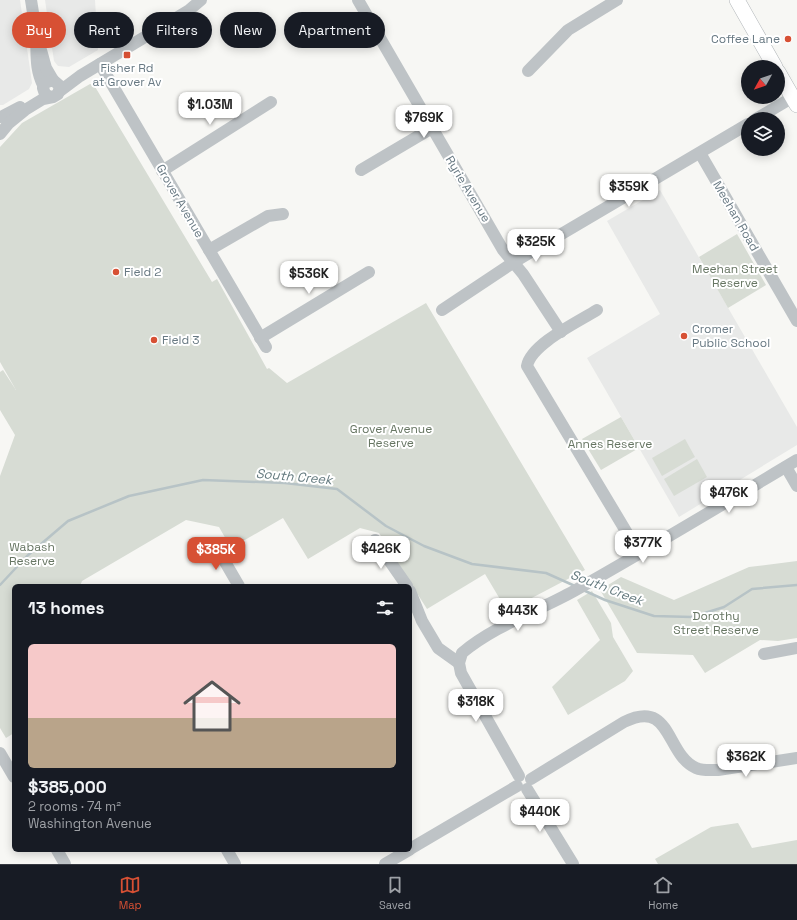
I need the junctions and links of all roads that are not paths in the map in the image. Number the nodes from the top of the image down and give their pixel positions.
1 (31, 0) edge
2 (201, 0) edge
3 (358, 0) edge
4 (617, 0) edge
5 (737, 0) edge
6 (771, 60) edge
7 (100, 64) junction
8 (528, 71) dead end
9 (785, 84) edge
10 (51, 87) junction
11 (795, 101) edge
12 (271, 102) dead end
13 (771, 112) edge
14 (2, 127) edge
15 (432, 128) junction
16 (741, 128) edge
17 (700, 152) junction
18 (361, 170) dead end
19 (162, 171) junction
20 (283, 214) dead end
21 (209, 250) junction
22 (514, 262) junction
23 (370, 272) dead end
24 (442, 310) dead end
25 (597, 310) dead end
26 (797, 320) edge
27 (560, 332) junction
28 (797, 460) edge
29 (786, 467) junction
30 (797, 486) edge
31 (375, 540) dead end
32 (214, 543) dead end
33 (639, 553) junction
34 (238, 584) edge
35 (406, 584) edge
36 (412, 596) edge
37 (797, 648) edge
38 (764, 654) dead end
39 (459, 663) junction
40 (0, 753) edge
41 (797, 758) edge
42 (12, 774) edge
43 (524, 783) junction
44 (412, 846) edge
45 (58, 852) edge
46 (228, 852) edge
47 (402, 852) edge
48 (65, 864) edge
49 (235, 864) edge
50 (385, 864) edge
51 (573, 864) edge

1 - 10 street
2 - 7 street
3 - 15 street, Ryrie Avenue
4 - 8 street
5 - 6 main road
7 - 10 street
7 - 19 street, Grover Avenue
9 - 11 main road
10 - 14 street
11 - 13 street
12 - 19 street
15 - 18 street
15 - 22 street, Ryrie Avenue
16 - 17 street
17 - 22 street
17 - 26 street, Meehan Road
19 - 21 street, Grover Avenue
20 - 21 street
21 - 23 street, Grover Avenue
22 - 24 street
22 - 27 street, Ryrie Avenue
25 - 27 street
27 - 33 street
28 - 29 street
29 - 30 street
29 - 33 street
31 - 35 street
32 - 34 street
33 - 39 street
36 - 39 street
37 - 38 street
39 - 43 street
40 - 42 street
41 - 43 street
43 - 44 street
43 - 51 street
45 - 48 street
46 - 49 street
47 - 50 street

